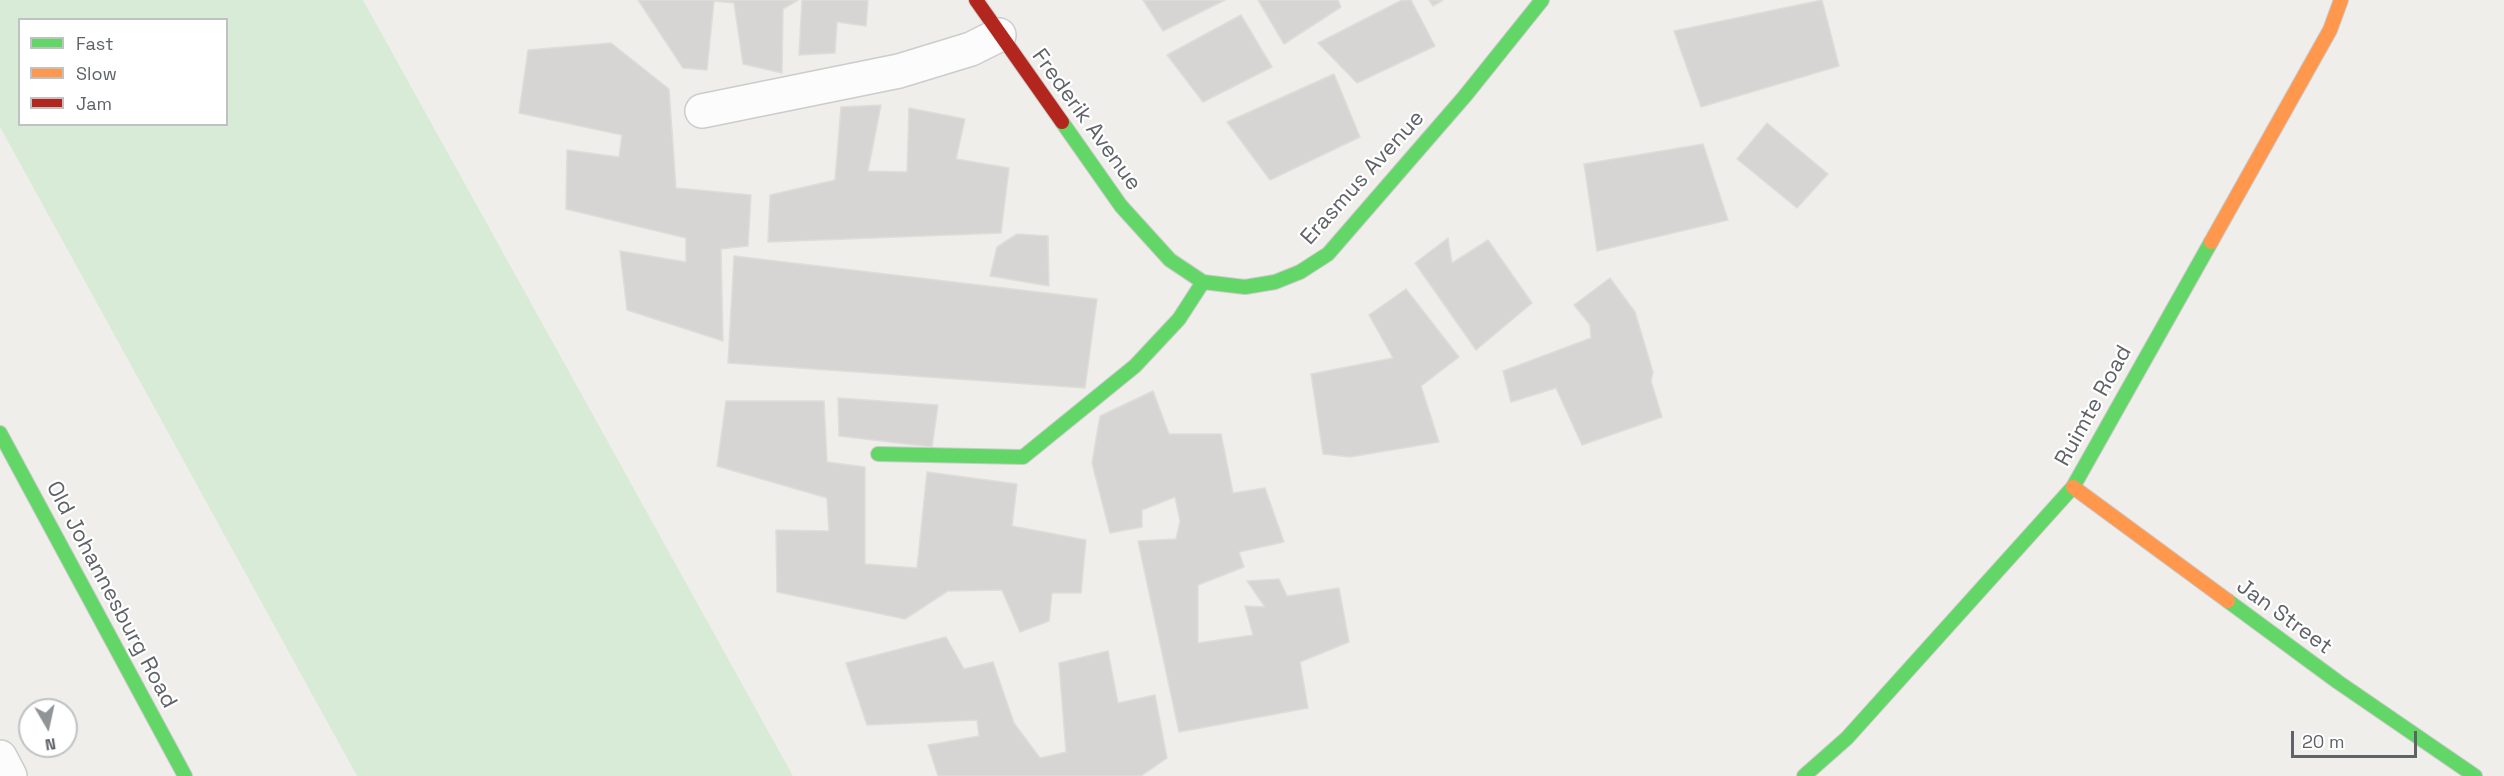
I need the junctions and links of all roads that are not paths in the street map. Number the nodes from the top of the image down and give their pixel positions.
1 (976, 0) edge
2 (1542, 0) edge
3 (2341, 0) edge
4 (999, 35) junction
5 (702, 111) dead end
6 (1170, 260) joint
7 (1203, 282) junction
8 (0, 433) edge
9 (878, 454) dead end
10 (2073, 487) junction
11 (0, 757) edge
12 (10, 776) edge
13 (184, 776) edge
14 (1804, 776) edge
15 (2475, 776) edge

1 - 4 street, Frederik Avenue
2 - 7 street, Erasmus Avenue
3 - 10 street, Ruimte Road
4 - 5 street
4 - 6 street, Frederik Avenue
6 - 7 street, Erasmus Avenue
7 - 9 street
8 - 13 street, Old Johannesburg Road
10 - 14 street, Ruimte Road
10 - 15 street, Jan Street
11 - 12 street

